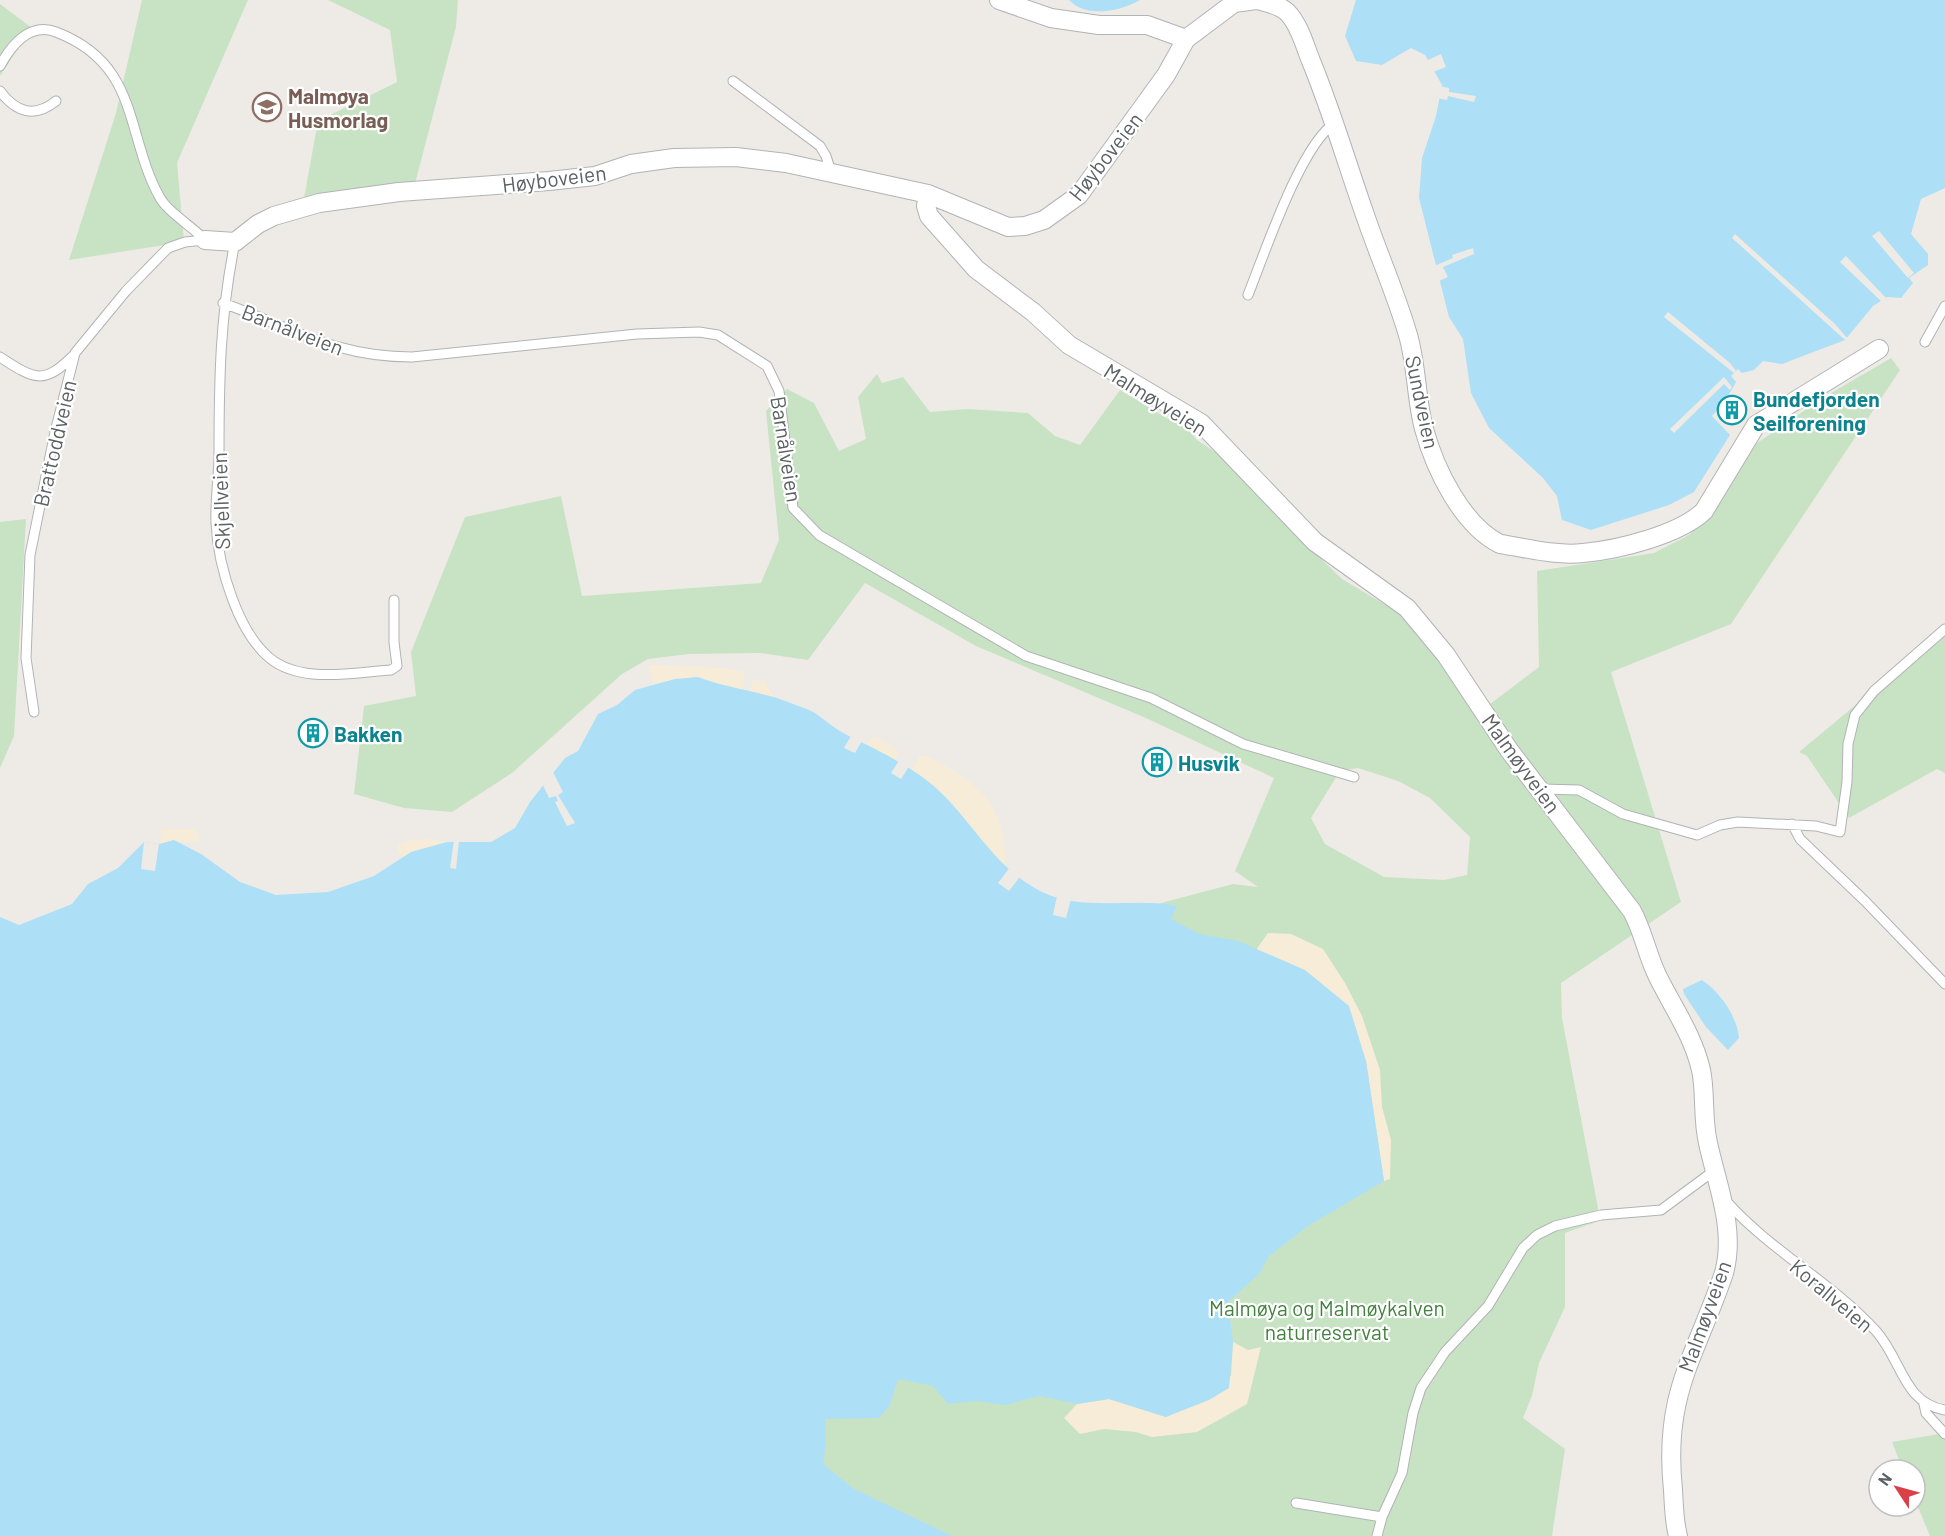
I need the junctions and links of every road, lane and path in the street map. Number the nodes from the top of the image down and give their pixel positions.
1 (999, 0) edge
2 (1245, 0) edge
3 (1257, 0) edge
4 (1186, 39) junction
5 (0, 66) edge
6 (733, 81) dead end
7 (0, 92) edge
8 (56, 101) dead end
9 (1335, 123) junction
10 (831, 172) junction
11 (928, 194) junction
12 (205, 240) junction
13 (236, 242) junction
14 (1248, 295) dead end
15 (223, 303) junction
16 (1945, 306) edge
17 (1925, 342) dead end
18 (1879, 349) dead end
19 (75, 353) junction
20 (0, 357) edge
21 (394, 600) dead end
22 (1945, 629) edge
23 (34, 712) dead end
24 (1354, 777) dead end
25 (1540, 789) junction
26 (1792, 824) junction
27 (1945, 984) edge
28 (1715, 1170) junction
29 (1723, 1198) junction
30 (1924, 1404) junction
31 (1945, 1410) edge
32 (1945, 1434) edge
33 (1296, 1503) dead end
34 (1382, 1517) junction
35 (1377, 1536) edge
36 (1678, 1536) edge

1 - 4 street
2 - 3 street, Sundveien
2 - 4 street, Sundveien
3 - 9 street, Sundveien
4 - 11 street, Høyboveien
5 - 12 lane
6 - 10 lane
7 - 8 lane
9 - 14 lane
9 - 18 street, Sundveien
10 - 11 street, Høyboveien
10 - 13 street, Høyboveien
11 - 25 street, Malmøyveien
12 - 13 street
12 - 19 lane, Brattoddveien
13 - 15 lane, Skjellveien
15 - 21 lane, Skjellveien
15 - 24 lane, Barnålveien
16 - 17 lane
19 - 20 lane
19 - 23 lane, Brattoddveien
22 - 26 lane
25 - 26 lane
25 - 28 street, Malmøyveien
26 - 27 lane
28 - 29 street, Malmøyveien
28 - 34 lane
29 - 30 lane, Korallveien
29 - 36 street, Malmøyveien
30 - 31 lane
30 - 32 lane, Korallveien
33 - 34 lane
34 - 35 lane

